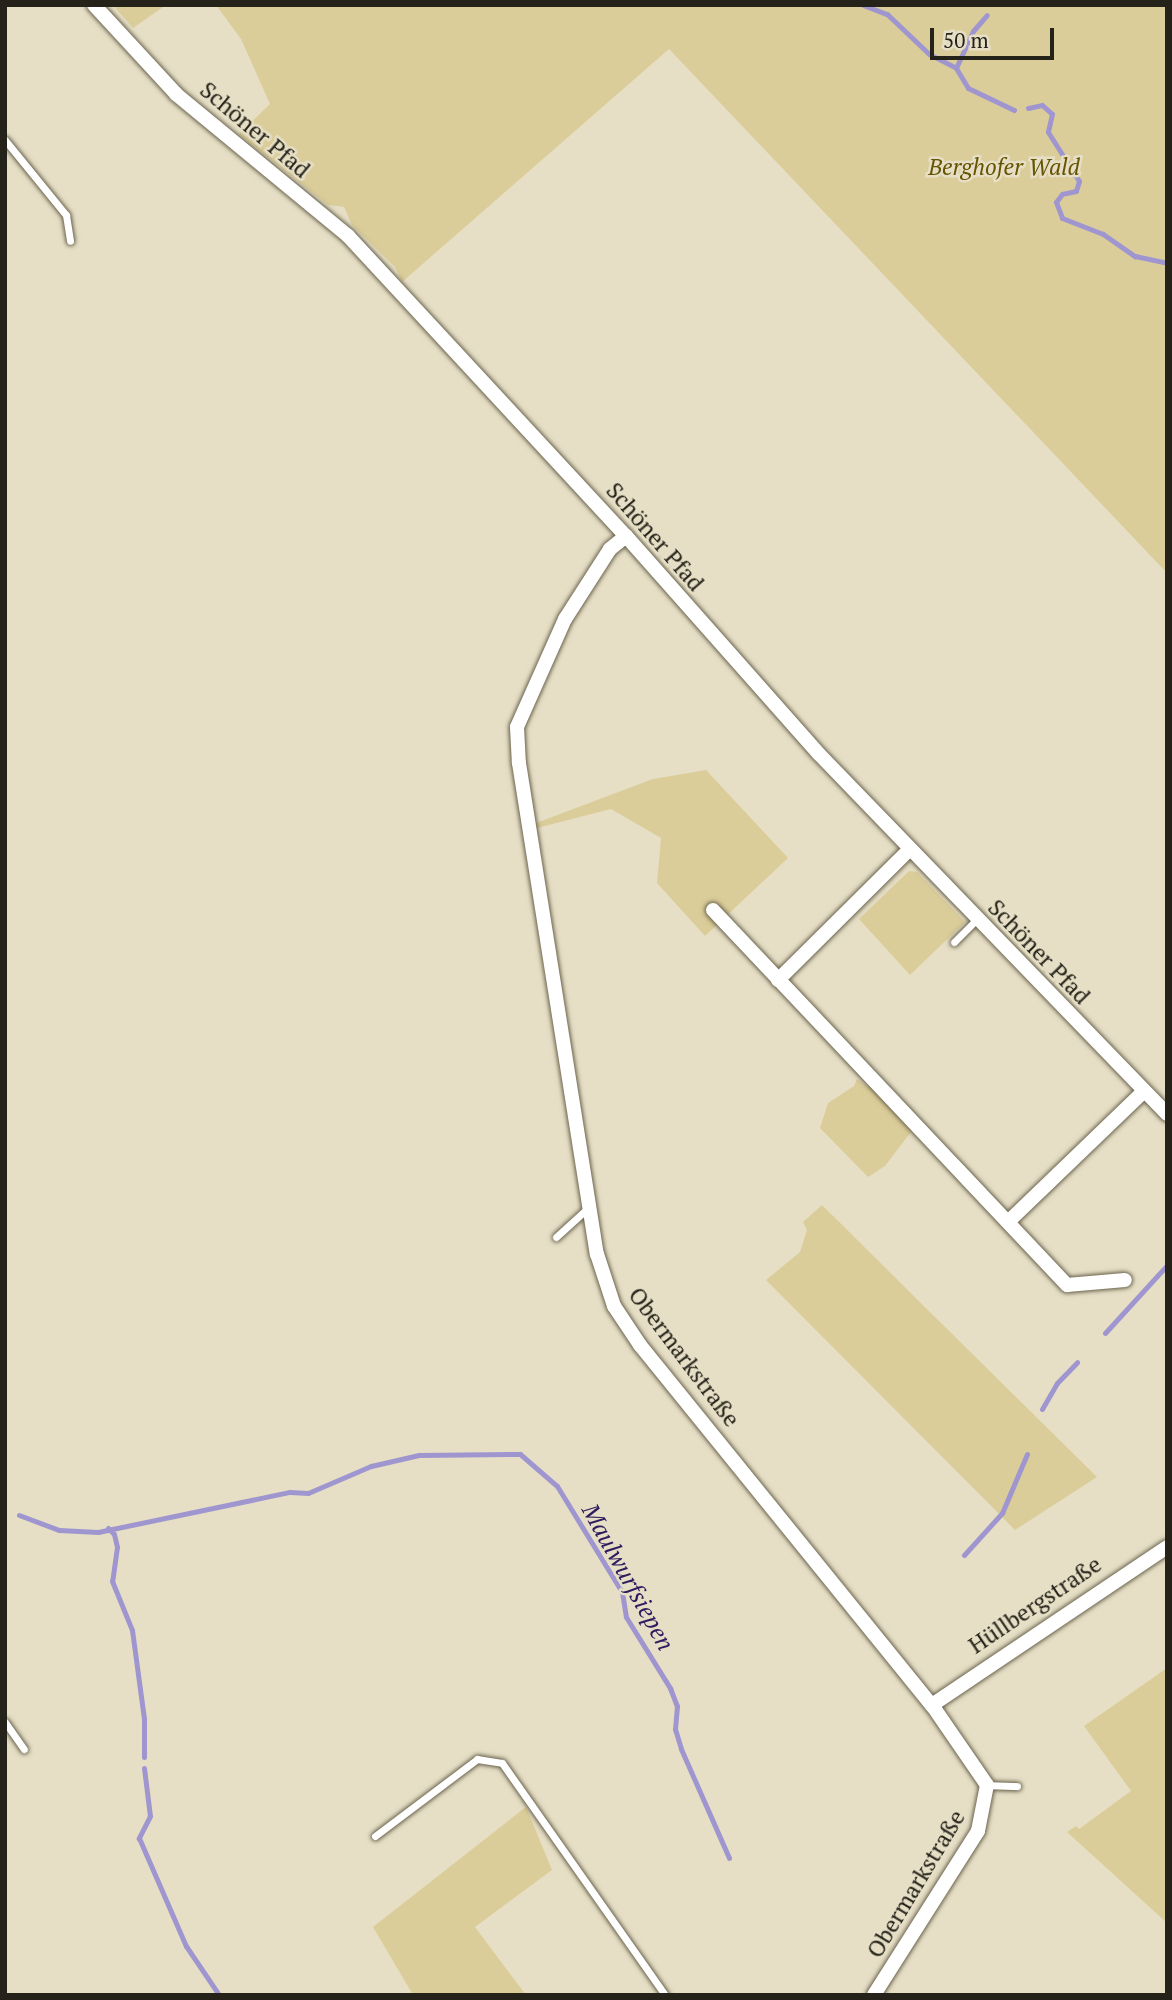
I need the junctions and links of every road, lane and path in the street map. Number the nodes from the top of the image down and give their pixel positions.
1 (94, 5) edge
2 (5, 140) edge
3 (70, 241) dead end
4 (626, 536) junction
5 (909, 850) junction
6 (713, 911) dead end
7 (976, 920) junction
8 (954, 943) dead end
9 (778, 981) junction
10 (1144, 1091) junction
11 (1167, 1114) edge
12 (591, 1205) junction
13 (1009, 1221) junction
14 (556, 1237) dead end
15 (1125, 1280) dead end
16 (1167, 1547) edge
17 (932, 1704) junction
18 (5, 1722) edge
19 (24, 1749) dead end
20 (987, 1785) junction
21 (1017, 1786) dead end
22 (374, 1836) dead end
23 (665, 1995) edge
24 (874, 1995) edge

1 - 4 street, Schöner Pfad
2 - 3 lane
4 - 5 street, Schöner Pfad
4 - 12 street, Obermarkstraße
5 - 7 street, Schöner Pfad
5 - 9 street
6 - 9 street
7 - 8 lane
7 - 10 street, Schöner Pfad
9 - 13 street
10 - 11 street, Schöner Pfad
10 - 13 street
12 - 14 lane
12 - 17 street, Obermarkstraße
13 - 15 street
16 - 17 street, Hüllbergstraße
17 - 20 street, Obermarkstraße
18 - 19 lane
20 - 21 lane
20 - 24 street, Obermarkstraße
22 - 23 lane

